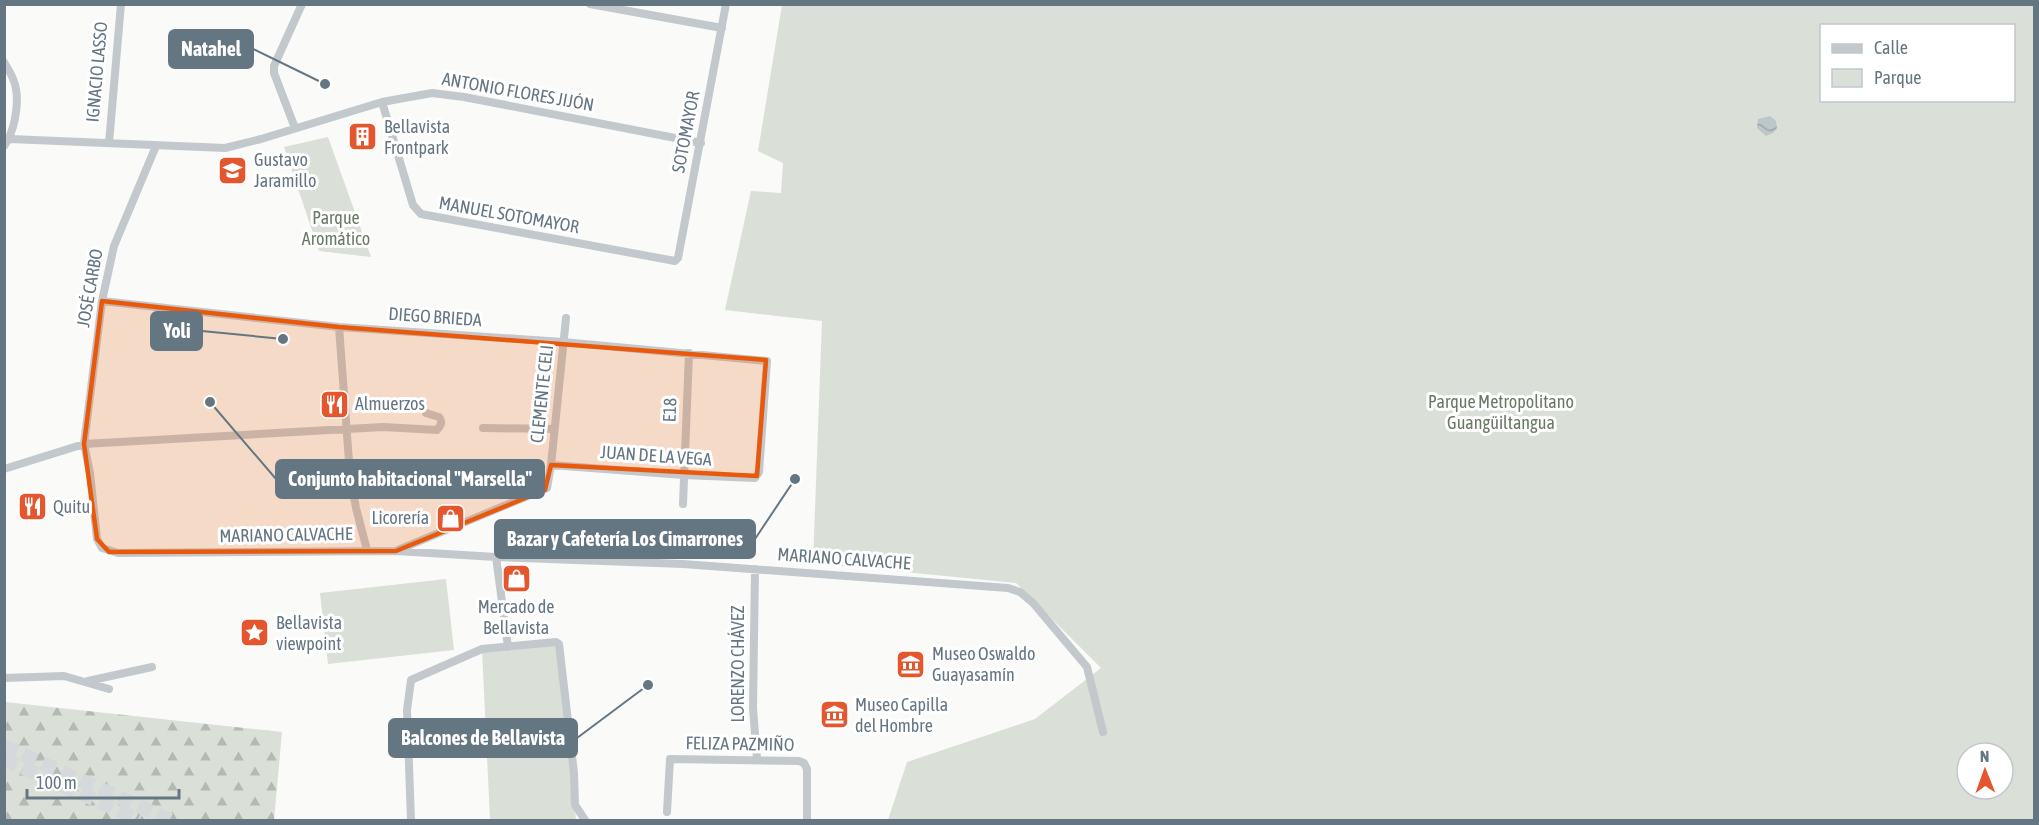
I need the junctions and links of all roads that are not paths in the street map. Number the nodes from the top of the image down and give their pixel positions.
1 (121, 4) edge
2 (302, 4) edge
3 (590, 4) edge
4 (726, 4) edge
5 (722, 28) junction
6 (4, 63) edge
7 (382, 102) junction
8 (295, 128) junction
9 (7, 142) edge
10 (109, 143) junction
11 (701, 143) junction
12 (156, 146) junction
13 (673, 262) joint
14 (102, 301) junction
15 (566, 318) dead end
16 (339, 327) junction
17 (563, 342) junction
18 (689, 353) junction
19 (426, 413) dead end
20 (483, 428) dead end
21 (554, 429) junction
22 (347, 430) junction
23 (84, 444) junction
24 (551, 465) junction
25 (4, 469) edge
26 (684, 475) junction
27 (757, 477) joint
28 (683, 504) dead end
29 (367, 550) junction
30 (396, 551) junction
31 (496, 557) junction
32 (755, 569) junction
33 (508, 647) junction
34 (152, 667) dead end
35 (4, 678) edge
36 (84, 682) junction
37 (109, 689) dead end
38 (1103, 732) dead end
39 (757, 759) junction
40 (667, 812) dead end
41 (411, 820) edge
42 (585, 820) edge
43 (807, 820) edge

1 - 10 street, IGNACIO LASSO
2 - 8 street
3 - 5 street
4 - 5 street, SOTOMAYOR
5 - 11 street, SOTOMAYOR
6 - 9 street
7 - 8 street, ANTONIO FLORES JIJÓN
7 - 11 street, ANTONIO FLORES JIJÓN
7 - 13 street, MANUEL SOTOMAYOR
8 - 12 street, ANTONIO FLORES JIJÓN
9 - 10 street, ANTONIO FLORES JIJÓN
10 - 12 street, ANTONIO FLORES JIJÓN
11 - 13 street, SOTOMAYOR
12 - 14 street, JOSÉ CARBO
14 - 16 street, DIEGO BRIEDA
14 - 23 street, JOSÉ CARBO
15 - 17 street, CLEMENTE CELI
16 - 17 street, DIEGO BRIEDA
16 - 22 street
17 - 18 street, DIEGO BRIEDA
17 - 21 street, CLEMENTE CELI
18 - 26 street, E18
18 - 27 street, DIEGO BRIEDA
19 - 22 street
20 - 21 street
21 - 24 street, CLEMENTE CELI
22 - 23 street
22 - 29 street
23 - 25 street
23 - 29 street, MARIANO CALVACHE
24 - 26 street, JUAN DE LA VEGA
24 - 30 street, CLEMENTE CELI
26 - 27 street, JUAN DE LA VEGA
26 - 28 street, E18
29 - 30 street, MARIANO CALVACHE
30 - 31 street, MARIANO CALVACHE
31 - 32 street, MARIANO CALVACHE
31 - 33 street
32 - 38 street, MARIANO CALVACHE
32 - 39 street, LORENZO CHÁVEZ
33 - 41 street
33 - 42 street
34 - 36 street
35 - 36 street
36 - 37 street
39 - 40 street, FELIZA PAZMIÑO
39 - 43 street, FELIZA PAZMIÑO

